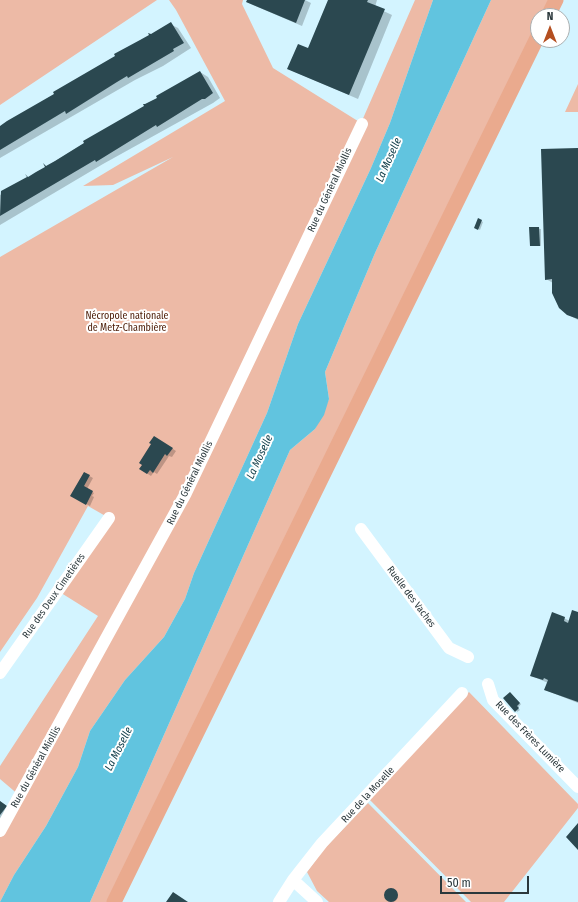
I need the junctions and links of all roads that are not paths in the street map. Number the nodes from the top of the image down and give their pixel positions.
1 (532, 48) edge
2 (362, 124) dead end
3 (109, 518) dead end
4 (361, 529) dead end
5 (468, 657) dead end
6 (0, 673) edge
7 (488, 684) dead end
8 (462, 692) dead end
9 (578, 787) edge
10 (0, 831) edge
11 (293, 880) junction
12 (114, 902) edge
13 (279, 902) edge
14 (317, 902) edge

1 - 12 main road
2 - 10 street, Rue du Général Miollis
3 - 6 street, Rue des Deux Cimetières
4 - 5 street, Ruelle des Vaches
7 - 9 street, Rue des Frères Lumière
8 - 11 street, Rue de la Moselle
11 - 13 street, Rue de la Moselle
11 - 14 street

